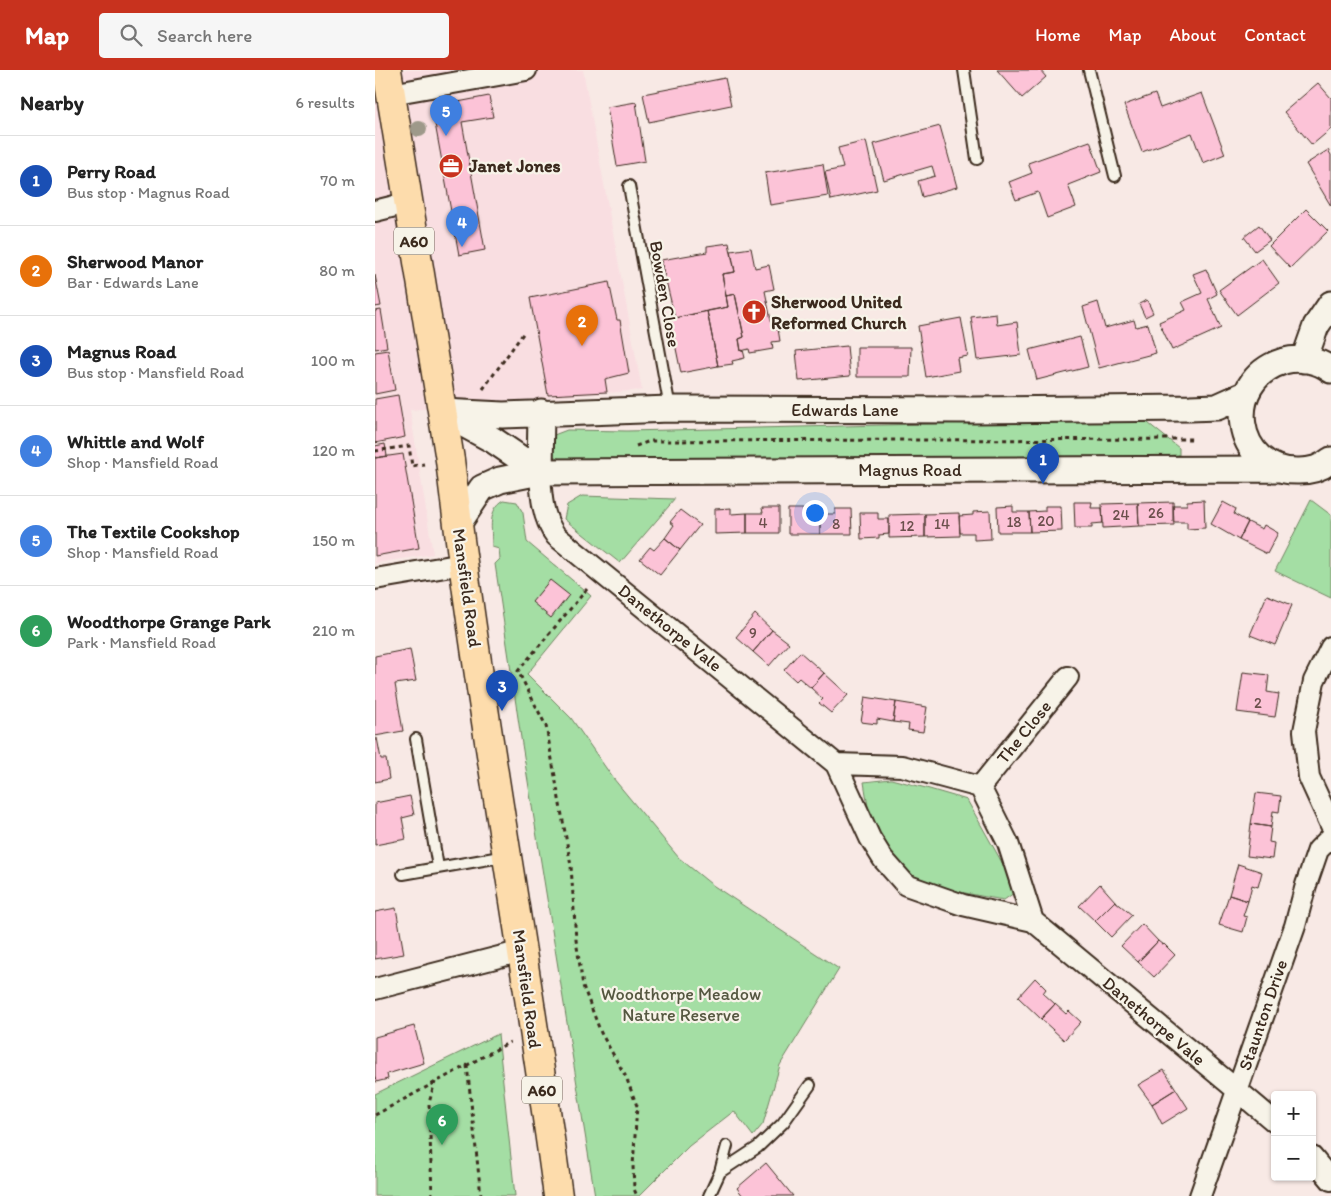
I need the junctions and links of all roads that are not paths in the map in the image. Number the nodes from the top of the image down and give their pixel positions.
1 (526, 70) edge
2 (964, 70) edge
3 (1089, 70) edge
4 (389, 82) edge
5 (977, 159) dead end
6 (1115, 176) dead end
7 (629, 186) dead end
8 (407, 203) junction
9 (375, 211) edge
10 (1331, 304) edge
11 (1304, 360) junction
12 (1331, 370) edge
13 (1246, 394) junction
14 (670, 409) junction
15 (541, 412) junction
16 (450, 413) junction
17 (1328, 467) edge
18 (1279, 469) junction
19 (540, 472) junction
20 (458, 524) junction
21 (463, 564) junction
22 (375, 579) edge
23 (1331, 647) edge
24 (1068, 677) dead end
25 (416, 739) dead end
26 (836, 764) junction
27 (980, 787) junction
28 (1331, 826) edge
29 (1331, 837) edge
30 (507, 856) junction
31 (438, 867) junction
32 (403, 874) dead end
33 (1033, 921) junction
34 (521, 951) junction
35 (375, 989) edge
36 (810, 1085) dead end
37 (1237, 1090) junction
38 (1271, 1119) edge
39 (727, 1146) dead end
40 (1316, 1162) edge
41 (720, 1172) junction
42 (1331, 1180) edge
43 (557, 1196) edge
44 (709, 1196) edge
45 (1200, 1196) edge

1 - 4 street
2 - 5 lane
3 - 6 lane
4 - 8 highway, Mansfield Road / A60
7 - 14 lane, Bowden Close
8 - 9 street
8 - 16 highway, Mansfield Road / A60
10 - 11 street
11 - 12 street
11 - 13 street
13 - 14 street, Edwards Lane
13 - 18 street
14 - 15 street, Edwards Lane
15 - 16 street, Edwards Lane
15 - 19 street
16 - 19 street
16 - 20 highway, Mansfield Road / A60
17 - 18 street, Magnus Road
18 - 19 street, Magnus Road
19 - 20 street, Magnus Road
19 - 26 street, Danethorpe Vale
20 - 21 highway, Mansfield Road / A60
21 - 22 street
21 - 30 highway, Mansfield Road / A60
23 - 28 street
24 - 27 street, The Close
25 - 31 lane
26 - 27 street
26 - 33 street, Danethorpe Vale
27 - 33 street
29 - 37 street, Staunton Drive
30 - 31 lane
30 - 34 highway, Mansfield Road / A60
31 - 32 lane
33 - 37 street, Danethorpe Vale
34 - 35 street
34 - 43 highway, Mansfield Road / A60
36 - 41 lane
37 - 38 street, Danethorpe Vale
37 - 45 street, Staunton Drive
39 - 41 lane
40 - 42 street
41 - 44 lane

